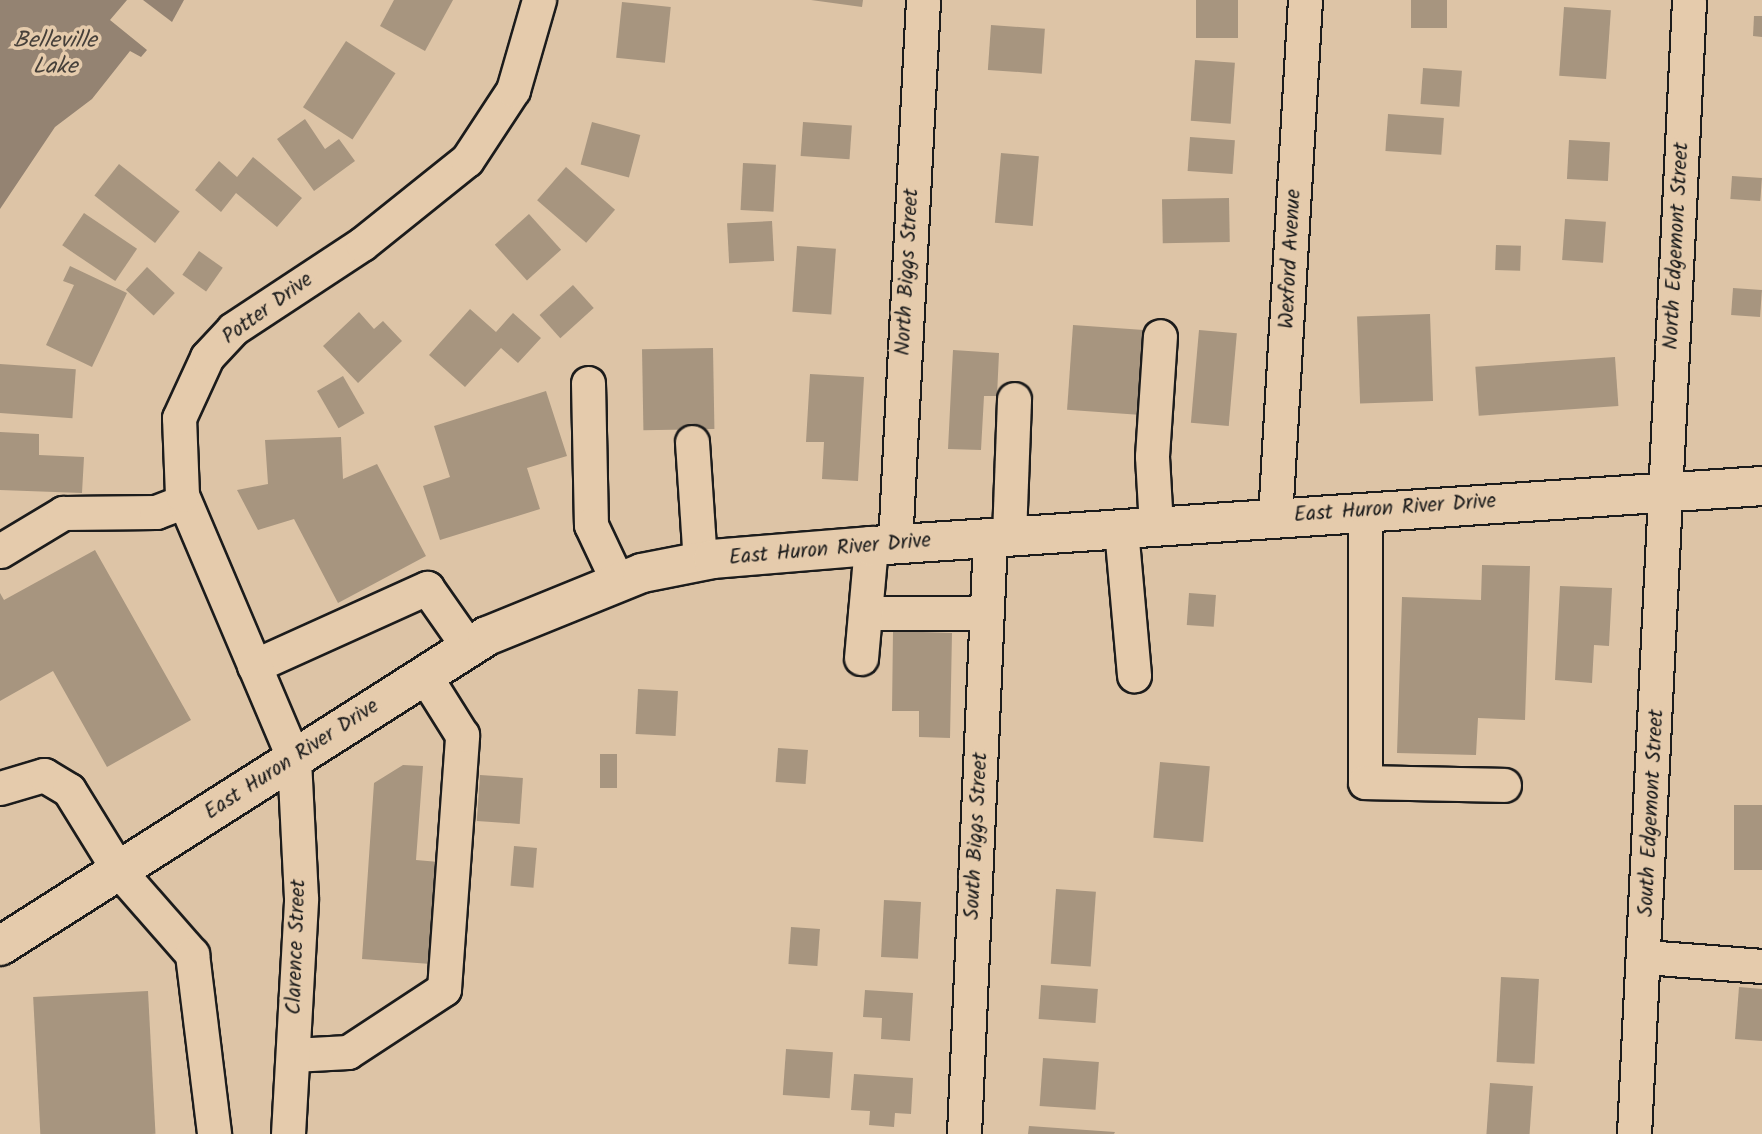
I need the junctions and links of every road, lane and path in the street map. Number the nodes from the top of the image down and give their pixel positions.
1 (540, 0) edge
2 (923, 0) edge
3 (1305, 0) edge
4 (1689, 0) edge
5 (1160, 336) dead end
6 (588, 383) dead end
7 (1014, 399) dead end
8 (692, 442) dead end
9 (1762, 486) edge
10 (1667, 491) junction
11 (184, 501) junction
12 (1365, 511) junction
13 (1275, 517) junction
14 (1138, 527) junction
15 (999, 537) junction
16 (883, 545) junction
17 (0, 551) edge
18 (700, 562) junction
19 (618, 582) junction
20 (865, 614) junction
21 (987, 614) junction
22 (469, 648) junction
23 (861, 658) dead end
24 (254, 666) junction
25 (1134, 675) dead end
26 (425, 676) junction
27 (294, 759) junction
28 (1504, 785) dead end
29 (0, 788) edge
30 (119, 871) junction
31 (0, 946) edge
32 (1645, 957) junction
33 (1762, 966) edge
34 (293, 1055) junction
35 (214, 1134) edge
36 (288, 1134) edge
37 (964, 1134) edge
38 (1634, 1134) edge

1 - 11 street, Potter Drive
2 - 16 street, North Biggs Street
3 - 13 street, Wexford Avenue
4 - 10 street, North Edgemont Street
5 - 14 street
6 - 19 street
7 - 15 street, South Biggs Street
8 - 18 street
9 - 10 main road, East Huron River Drive
10 - 12 main road, East Huron River Drive
10 - 32 street, South Edgemont Street
11 - 17 street
11 - 24 street, Potter Drive
12 - 13 main road, East Huron River Drive
12 - 28 street
13 - 14 main road, East Huron River Drive
14 - 15 main road, East Huron River Drive
14 - 25 street
15 - 16 main road, East Huron River Drive
15 - 21 street, South Biggs Street
16 - 18 main road, East Huron River Drive
16 - 20 street, North Biggs Street
18 - 19 main road, East Huron River Drive
19 - 22 main road, East Huron River Drive
20 - 21 street
20 - 23 street, North Biggs Street
21 - 37 street, South Biggs Street
22 - 24 street
22 - 26 main road, East Huron River Drive
24 - 27 street, Potter Drive
26 - 27 main road, East Huron River Drive
26 - 34 street
27 - 30 main road, East Huron River Drive
27 - 34 street, Clarence Street
29 - 30 street
30 - 31 main road, East Huron River Drive
30 - 35 street
32 - 33 street
32 - 38 street, South Edgemont Street
34 - 36 street, Clarence Street

